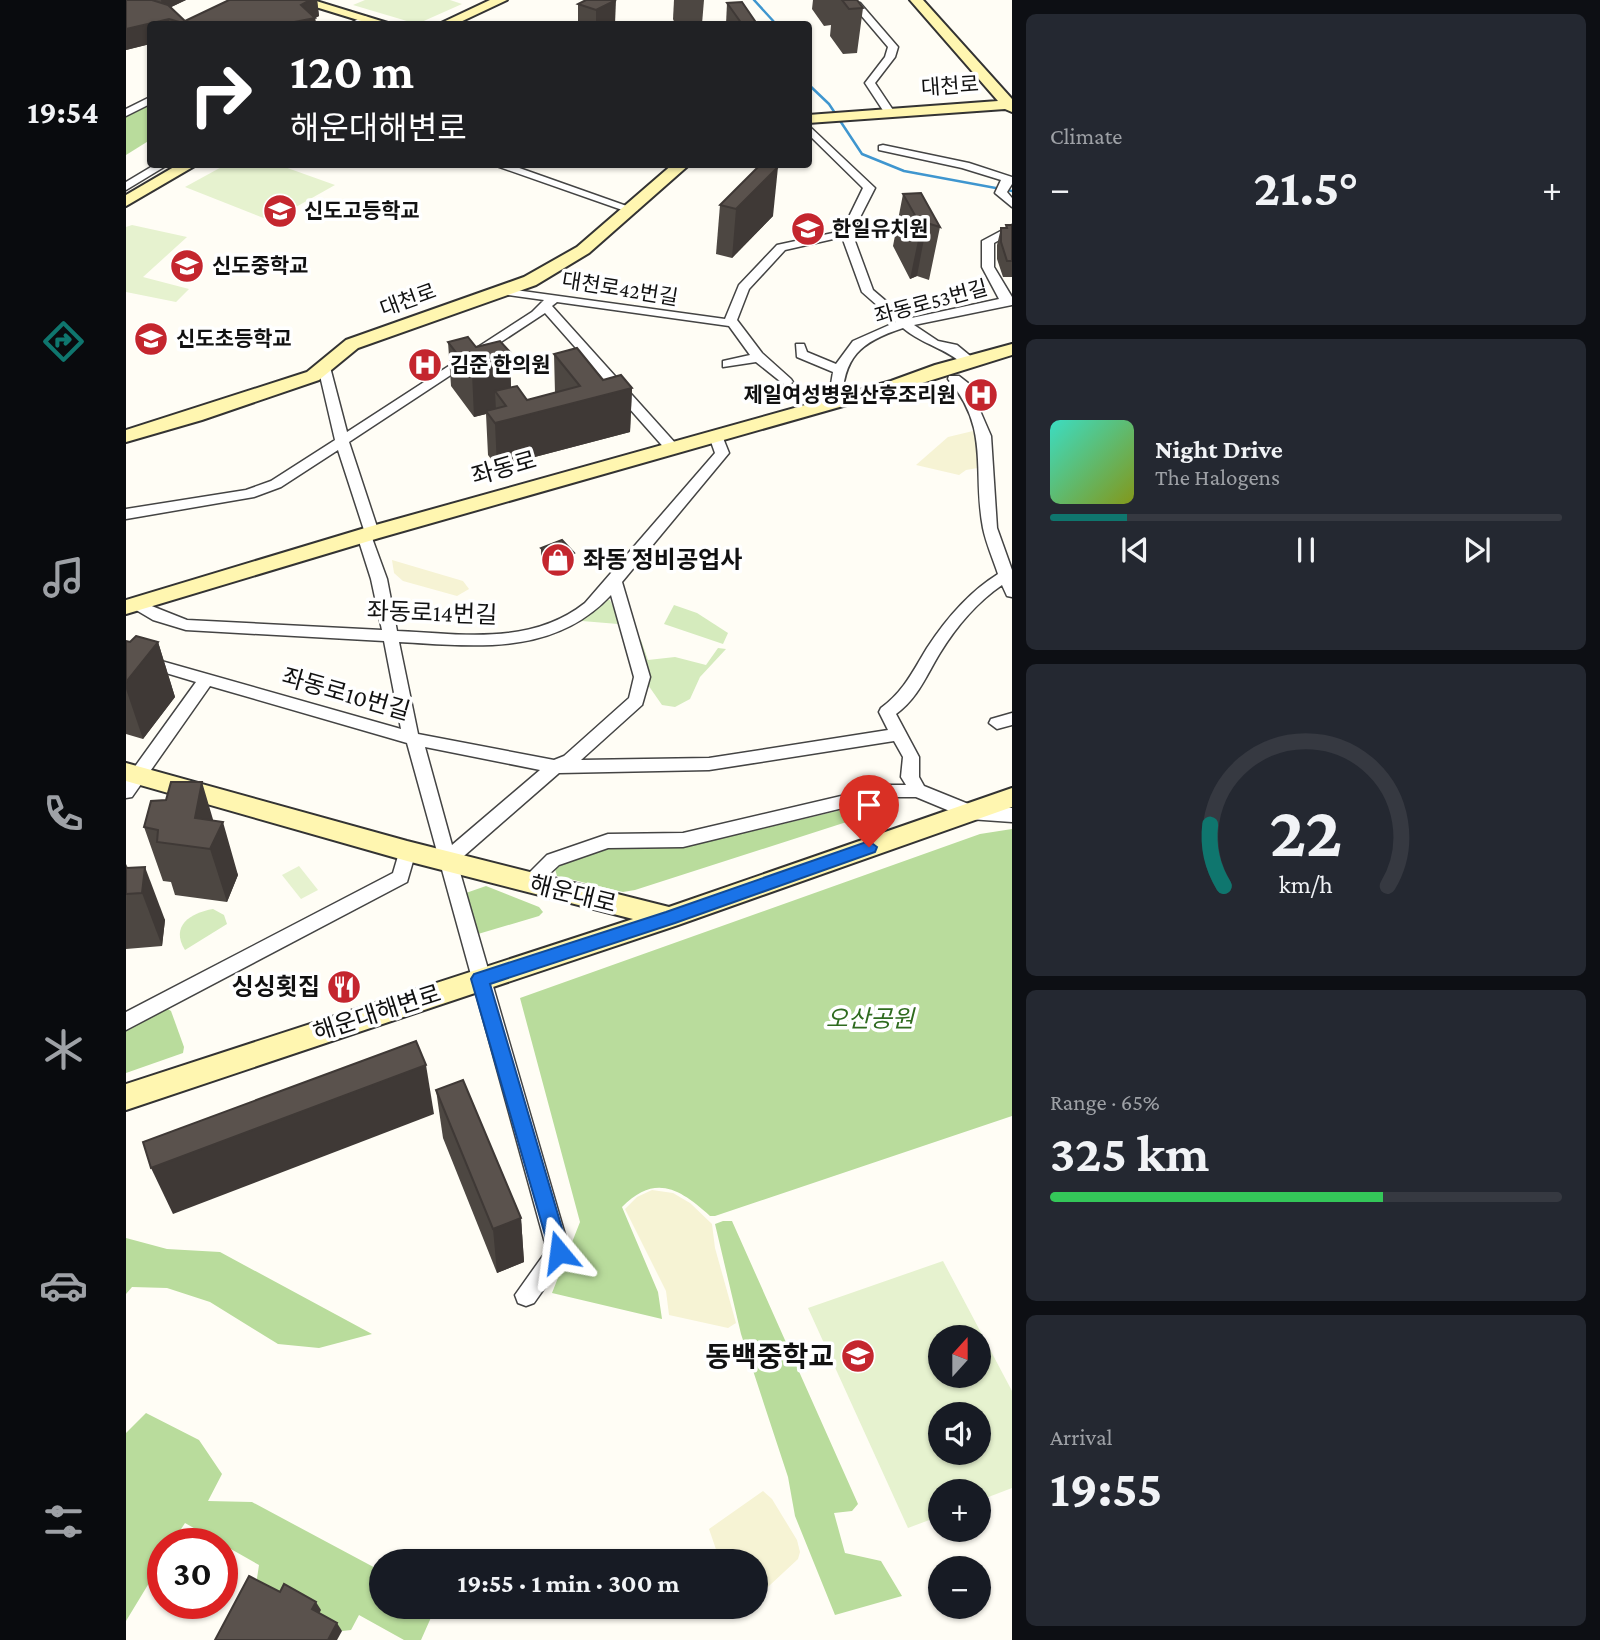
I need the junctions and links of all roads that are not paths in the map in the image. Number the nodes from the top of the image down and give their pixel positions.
1 (299, 0) edge
2 (501, 0) edge
3 (842, 0) edge
4 (916, 0) edge
5 (356, 21) edge
6 (453, 21) edge
7 (147, 102) edge
8 (1011, 105) edge
9 (126, 113) edge
10 (890, 113) junction
11 (814, 119) edge
12 (812, 132) edge
13 (883, 148) dead end
14 (157, 168) edge
15 (184, 168) edge
16 (508, 168) edge
17 (679, 168) edge
18 (1010, 180) edge
19 (126, 187) edge
20 (1007, 199) edge
21 (126, 201) edge
22 (632, 210) junction
23 (1012, 228) edge
24 (846, 233) junction
25 (505, 291) junction
26 (1009, 302) edge
27 (549, 303) junction
28 (730, 321) junction
29 (906, 324) junction
30 (1012, 349) edge
31 (759, 357) junction
32 (789, 358) junction
33 (969, 362) junction
34 (1012, 362) edge
35 (728, 364) dead end
36 (324, 367) junction
37 (841, 371) junction
38 (954, 379) junction
39 (786, 382) dead end
40 (897, 385) junction
41 (835, 403) junction
42 (126, 436) edge
43 (716, 436) junction
44 (342, 441) junction
45 (672, 448) junction
46 (126, 514) edge
47 (368, 534) junction
48 (1005, 576) junction
49 (614, 582) junction
50 (1012, 592) edge
51 (130, 605) edge
52 (391, 635) junction
53 (126, 656) edge
54 (206, 680) junction
55 (898, 734) junction
56 (413, 738) junction
57 (555, 767) junction
58 (130, 780) edge
59 (918, 791) junction
60 (1012, 797) edge
61 (969, 812) junction
62 (1012, 815) edge
63 (407, 851) junction
64 (447, 860) junction
65 (528, 883) junction
66 (669, 918) junction
67 (480, 979) junction
68 (126, 1022) edge
69 (126, 1097) edge
70 (526, 1295) dead end

1 - 5 main road
2 - 6 main road
3 - 10 street
4 - 8 main road
7 - 9 street
8 - 10 main road, 대천로
10 - 11 main road, 대천로
12 - 24 street
13 - 18 street
14 - 19 street
15 - 21 main road
16 - 22 street
17 - 22 main road, 대천로
18 - 20 street
22 - 25 main road, 대천로
23 - 26 street, 좌동로53번길
24 - 28 street
24 - 29 street
25 - 27 street, 대천로42번길
25 - 36 main road, 대천로
26 - 29 street, 좌동로53번길
27 - 28 street, 대천로42번길
27 - 44 street
27 - 45 street
28 - 31 street
29 - 33 street
29 - 37 street, 좌동로53번길
30 - 33 main road, 좌동로
31 - 32 street
31 - 35 street
32 - 37 street
32 - 39 street
33 - 40 main road, 좌동로
34 - 38 main road, 좌동로
36 - 42 main road, 대천로
36 - 44 street
37 - 41 street, 좌동로53번길
38 - 40 main road, 좌동로
38 - 48 street
40 - 41 main road, 좌동로
41 - 43 main road, 좌동로
43 - 45 main road, 좌동로
43 - 49 street, 좌동로14번길
44 - 46 street
44 - 47 street
45 - 47 main road, 좌동로
47 - 51 main road, 좌동로
47 - 52 street
48 - 50 street
48 - 55 street
49 - 52 street, 좌동로14번길
49 - 57 street
51 - 52 street, 좌동로14번길
52 - 56 street
53 - 54 street, 좌동로10번길
54 - 56 street, 좌동로10번길
54 - 58 street
55 - 57 street, 좌동로10번길
55 - 59 street
56 - 57 street, 좌동로10번길
56 - 64 street
57 - 64 street
58 - 63 main road, 해운대로
59 - 61 street
59 - 65 street
60 - 61 main road
61 - 62 street
61 - 66 main road
63 - 64 main road, 해운대로
63 - 68 street
64 - 65 main road, 해운대로
64 - 67 street
65 - 66 main road, 해운대로
66 - 67 main road, 해운대해변로
67 - 69 main road, 해운대해변로
67 - 70 street

